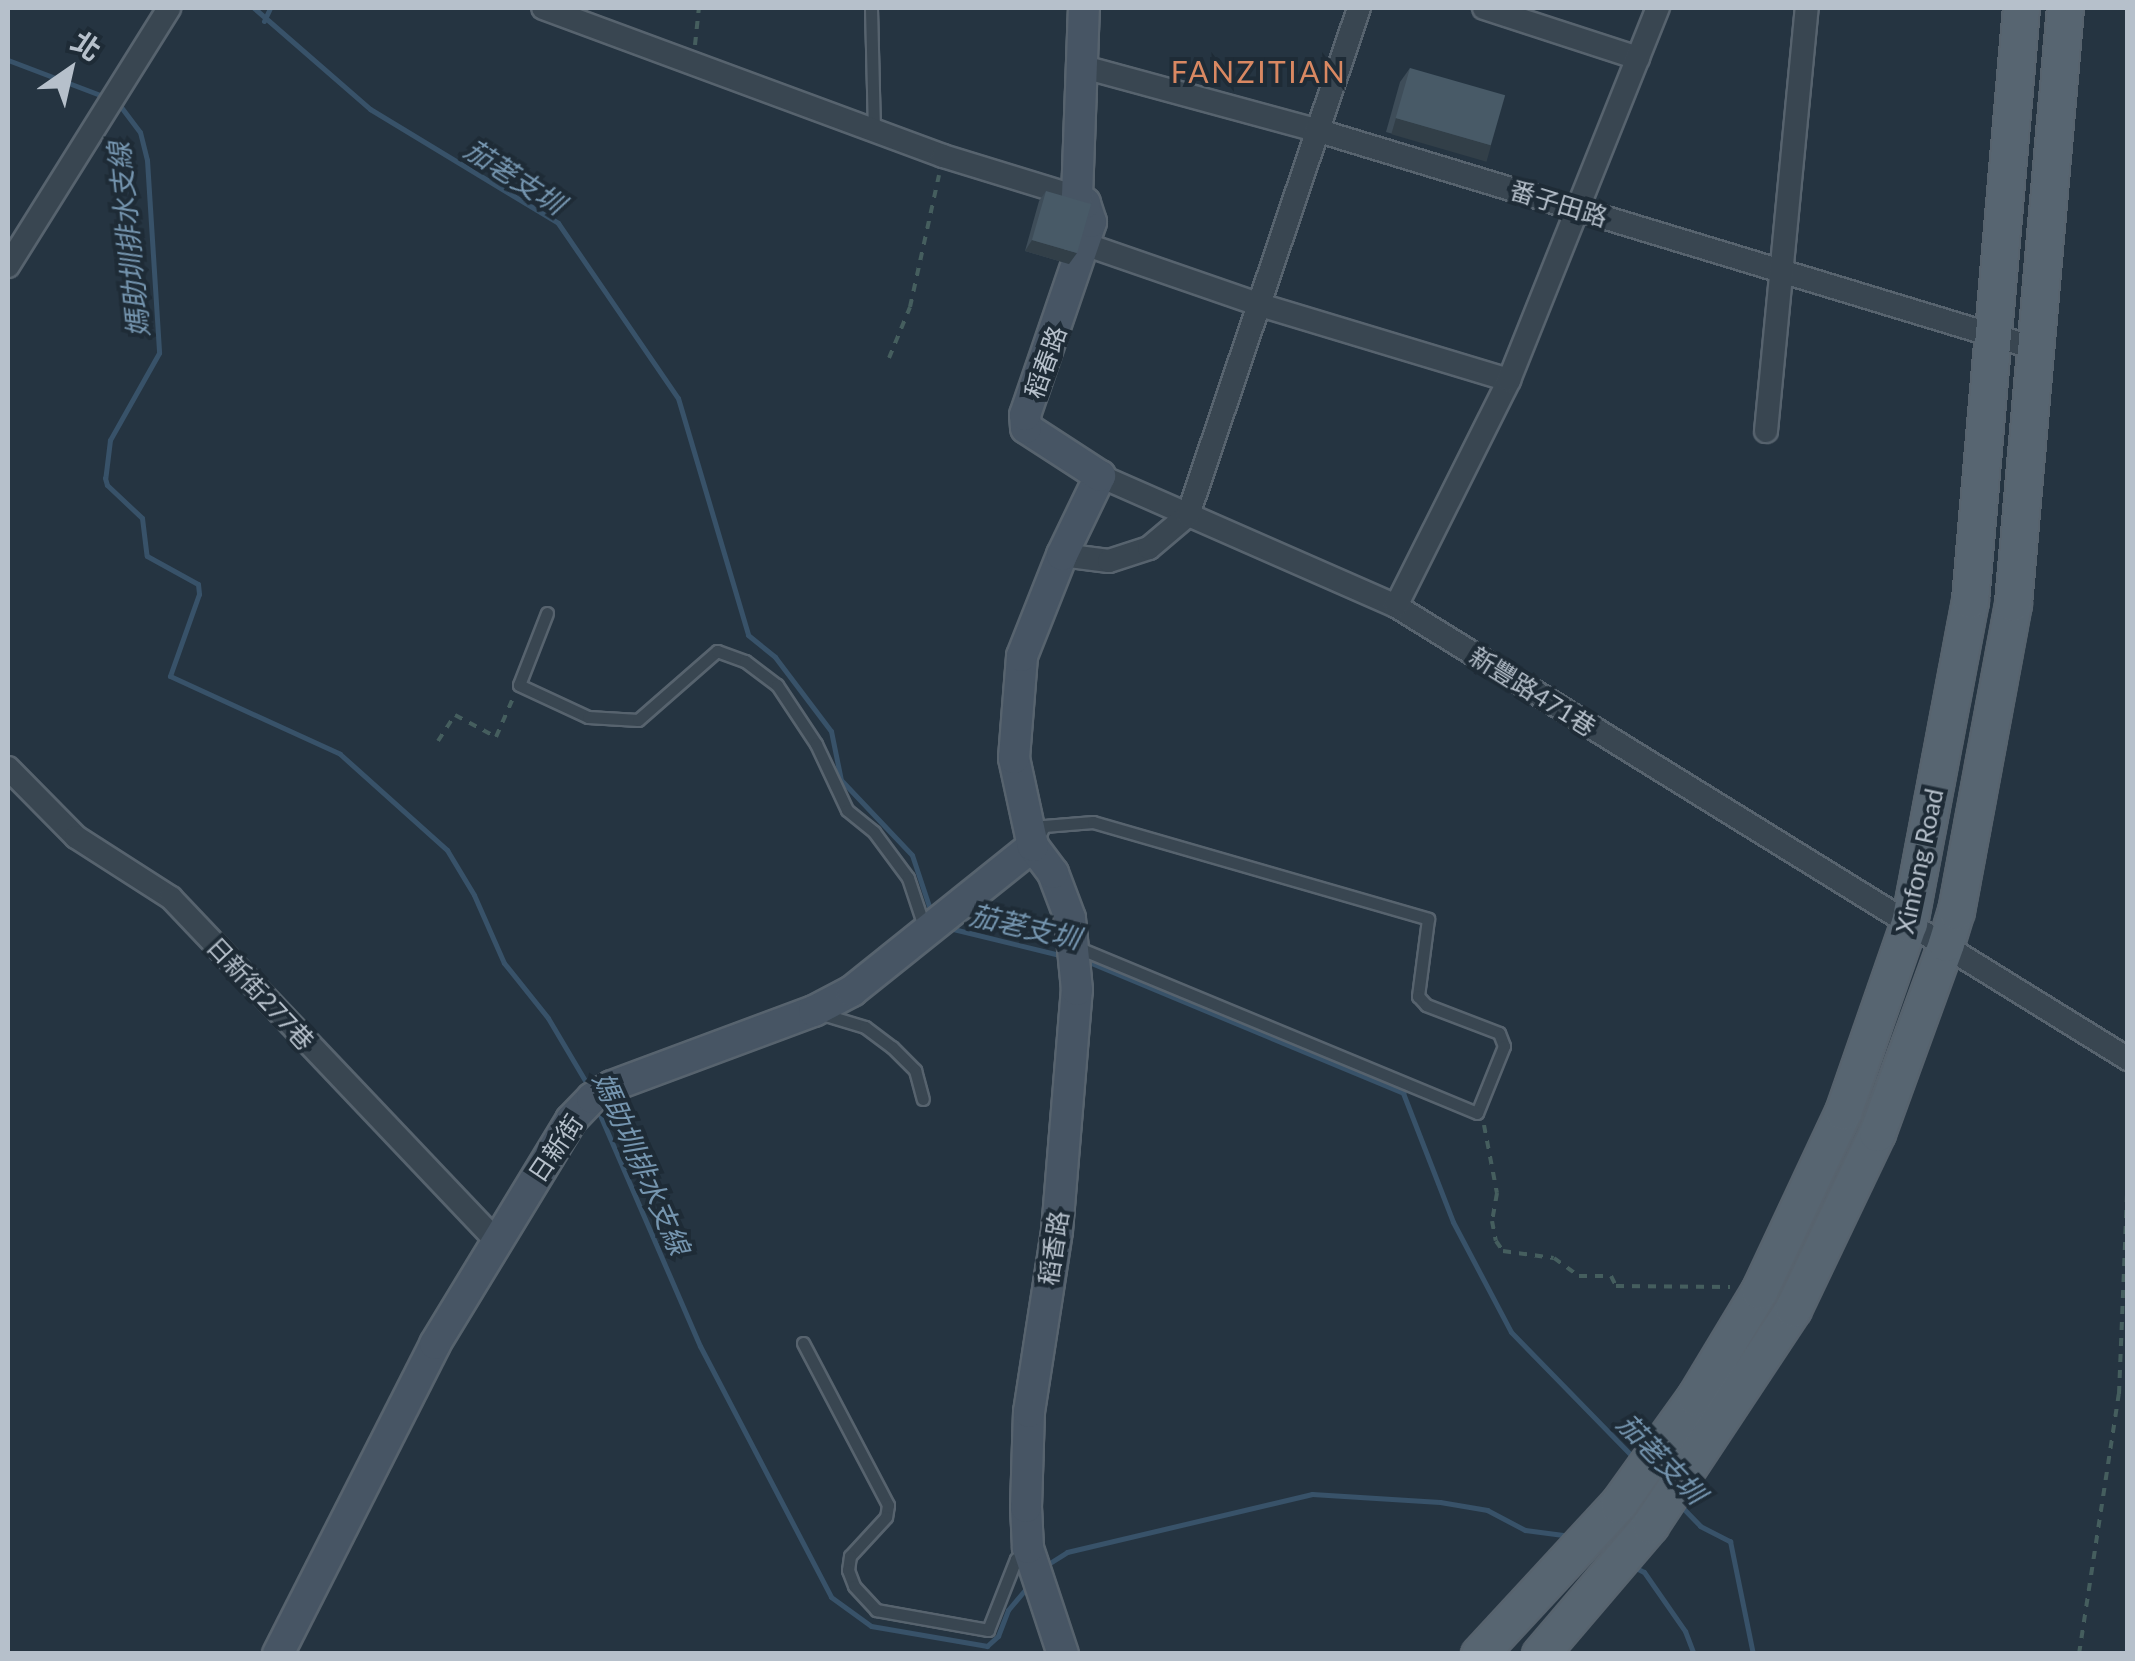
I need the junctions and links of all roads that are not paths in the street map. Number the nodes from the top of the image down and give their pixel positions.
1 (169, 8) edge
2 (543, 8) edge
3 (871, 8) edge
4 (1084, 8) edge
5 (1360, 8) edge
6 (1484, 8) edge
7 (1658, 8) edge
8 (1807, 8) edge
9 (2021, 8) edge
10 (2065, 8) edge
11 (1638, 58) junction
12 (1080, 66) junction
13 (874, 130) junction
14 (1316, 130) junction
15 (1077, 196) junction
16 (1576, 208) junction
17 (1086, 245) junction
18 (8, 266) edge
19 (1780, 268) junction
20 (1260, 305) junction
21 (1993, 334) junction
22 (2035, 348) junction
23 (1508, 380) junction
24 (1766, 430) dead end
25 (1100, 476) junction
26 (1188, 515) junction
27 (1062, 555) junction
28 (1396, 606) junction
29 (547, 613) dead end
30 (8, 768) edge
31 (1033, 846) junction
32 (1909, 923) junction
33 (926, 933) junction
34 (1946, 943) junction
35 (1073, 945) junction
36 (814, 1011) junction
37 (2128, 1058) edge
38 (922, 1099) dead end
39 (496, 1241) junction
40 (803, 1342) dead end
41 (1028, 1548) junction
42 (278, 1654) edge
43 (1063, 1654) edge
44 (1478, 1654) edge
45 (1540, 1654) edge

1 - 18 street
2 - 13 street
3 - 13 lane
4 - 12 street, 稻春路
5 - 14 street
6 - 11 street
7 - 11 street
8 - 19 street
9 - 21 main road, Xinfong Road
10 - 22 main road, Xinfong Road
11 - 16 street
12 - 14 street, 番子田路
12 - 15 street, 稻春路
13 - 15 street
14 - 16 street, 番子田路
14 - 20 street
15 - 17 street, 稻春路
16 - 19 street, 番子田路
16 - 23 street
17 - 20 street
17 - 25 street, 稻春路
19 - 21 street, 番子田路
19 - 24 street
20 - 23 street
20 - 26 street
21 - 22 street, 番子田路
21 - 32 main road, Xinfong Road
22 - 34 main road, Xinfong Road
23 - 28 street
25 - 26 street, 新豐路471巷
25 - 27 street
26 - 27 street
26 - 28 street, 新豐路471巷
27 - 31 street
28 - 32 street, 新豐路471巷
29 - 33 lane
30 - 39 street, 日新街277巷
31 - 33 street, 日新街
31 - 35 street, 稻香路
31 - 35 lane
32 - 34 street, 新豐路471巷
32 - 44 main road, Xinfong Road
33 - 36 street, 日新街
34 - 37 street, 新豐路471巷
34 - 45 main road, Xinfong Road
35 - 41 street, 稻香路
36 - 38 lane
36 - 39 street, 日新街
39 - 42 street, 日新街
40 - 41 lane
41 - 43 street, 稻香路

